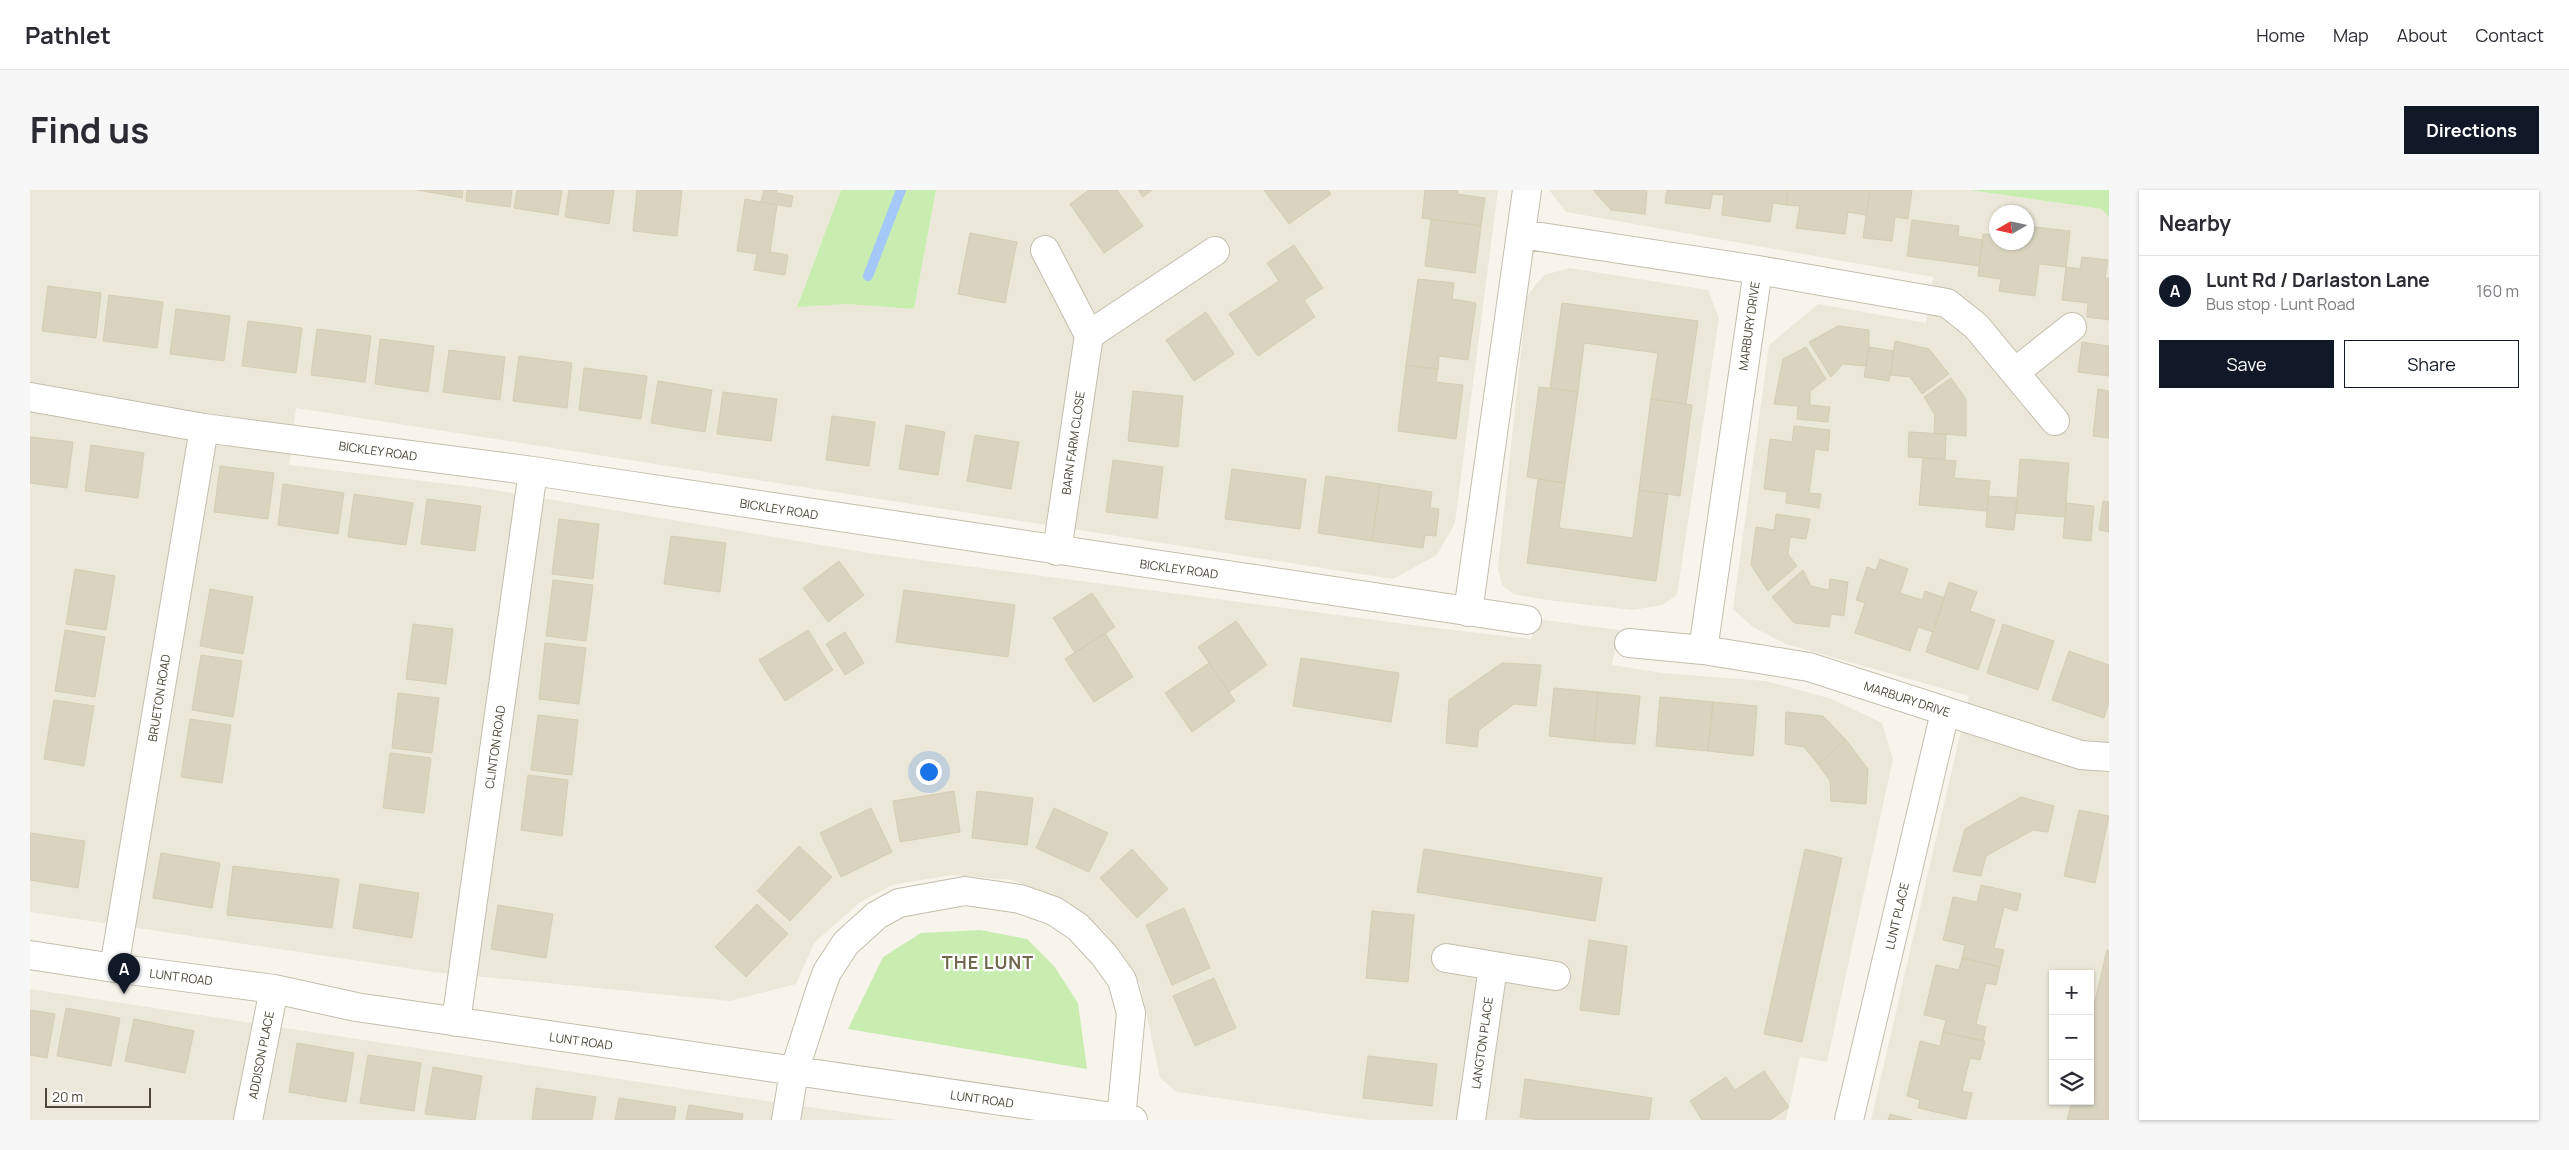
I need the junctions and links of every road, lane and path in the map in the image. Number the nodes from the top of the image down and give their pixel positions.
1 (1527, 190) edge
2 (1520, 234) junction
3 (1045, 250) dead end
4 (1215, 251) dead end
5 (1758, 270) junction
6 (2072, 327) dead end
7 (1089, 335) junction
8 (2015, 372) junction
9 (30, 397) edge
10 (2056, 421) dead end
11 (204, 428) junction
12 (533, 472) junction
13 (1057, 551) junction
14 (1468, 612) junction
15 (1527, 620) dead end
16 (1629, 643) dead end
17 (1703, 650) junction
18 (1946, 712) junction
19 (2109, 757) edge
20 (30, 955) edge
21 (1446, 958) dead end
22 (1493, 966) junction
23 (114, 968) junction
24 (1556, 976) dead end
25 (274, 989) junction
26 (456, 1022) junction
27 (794, 1072) junction
28 (1125, 1119) edge
29 (248, 1120) edge
30 (786, 1120) edge
31 (1470, 1120) edge
32 (1849, 1120) edge

1 - 2 street
2 - 5 street, MARBURY DRIVE
2 - 14 street
3 - 7 street
4 - 7 street
5 - 8 street, MARBURY DRIVE
5 - 17 street, MARBURY DRIVE
6 - 8 street
7 - 13 street, BARN FARM CLOSE
8 - 10 street, MARBURY DRIVE
9 - 11 street, BICKLEY ROAD
11 - 12 street, BICKLEY ROAD
11 - 23 street, BRUETON ROAD
12 - 13 street, BICKLEY ROAD
12 - 26 street, CLINTON ROAD
13 - 14 street, BICKLEY ROAD
14 - 15 street, BICKLEY ROAD
16 - 17 street, MARBURY DRIVE
17 - 18 street, MARBURY DRIVE
18 - 19 street, MARBURY DRIVE
18 - 32 street, LUNT PLACE
20 - 23 street, LUNT ROAD
21 - 22 street
22 - 24 street
22 - 31 street, LANGTON PLACE
23 - 25 street, LUNT ROAD
25 - 26 street, LUNT ROAD
25 - 29 street, ADDISON PLACE
26 - 27 street, LUNT ROAD
27 - 28 street, LUNT ROAD
27 - 28 street
27 - 30 street

